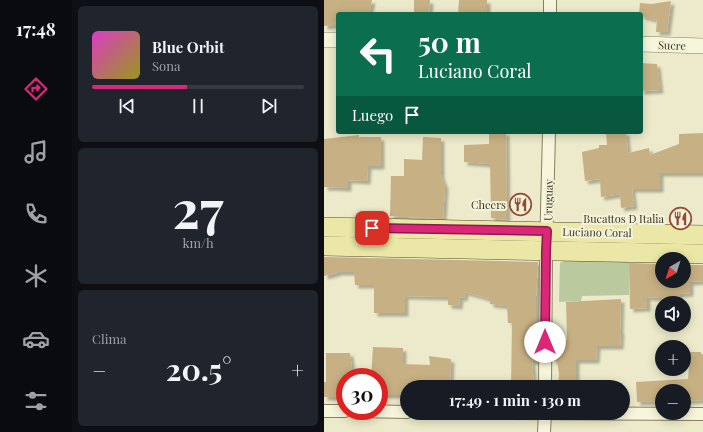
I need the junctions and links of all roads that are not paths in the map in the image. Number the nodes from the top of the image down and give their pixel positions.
1 (550, 0) edge
2 (550, 12) edge
3 (324, 40) edge
4 (336, 40) edge
5 (643, 44) edge
6 (703, 46) edge
7 (549, 134) edge
8 (324, 227) edge
9 (547, 231) junction
10 (703, 235) edge
11 (324, 246) edge
12 (546, 251) junction
13 (703, 254) edge
14 (545, 380) edge
15 (324, 410) edge
16 (336, 411) edge
17 (388, 412) edge
18 (400, 412) edge
19 (630, 414) edge
20 (703, 414) edge
21 (545, 420) edge
22 (544, 432) edge

1 - 2 street
3 - 4 street
5 - 6 street, Sucre
7 - 9 street, Uruguay
8 - 9 main road, Luciano Coral
9 - 10 main road, Luciano Coral
9 - 12 street, Uruguay
11 - 12 main road, Luciano Coral
12 - 13 main road, Luciano Coral
12 - 14 street, Uruguay
15 - 16 street
17 - 18 street
19 - 20 street
21 - 22 street

